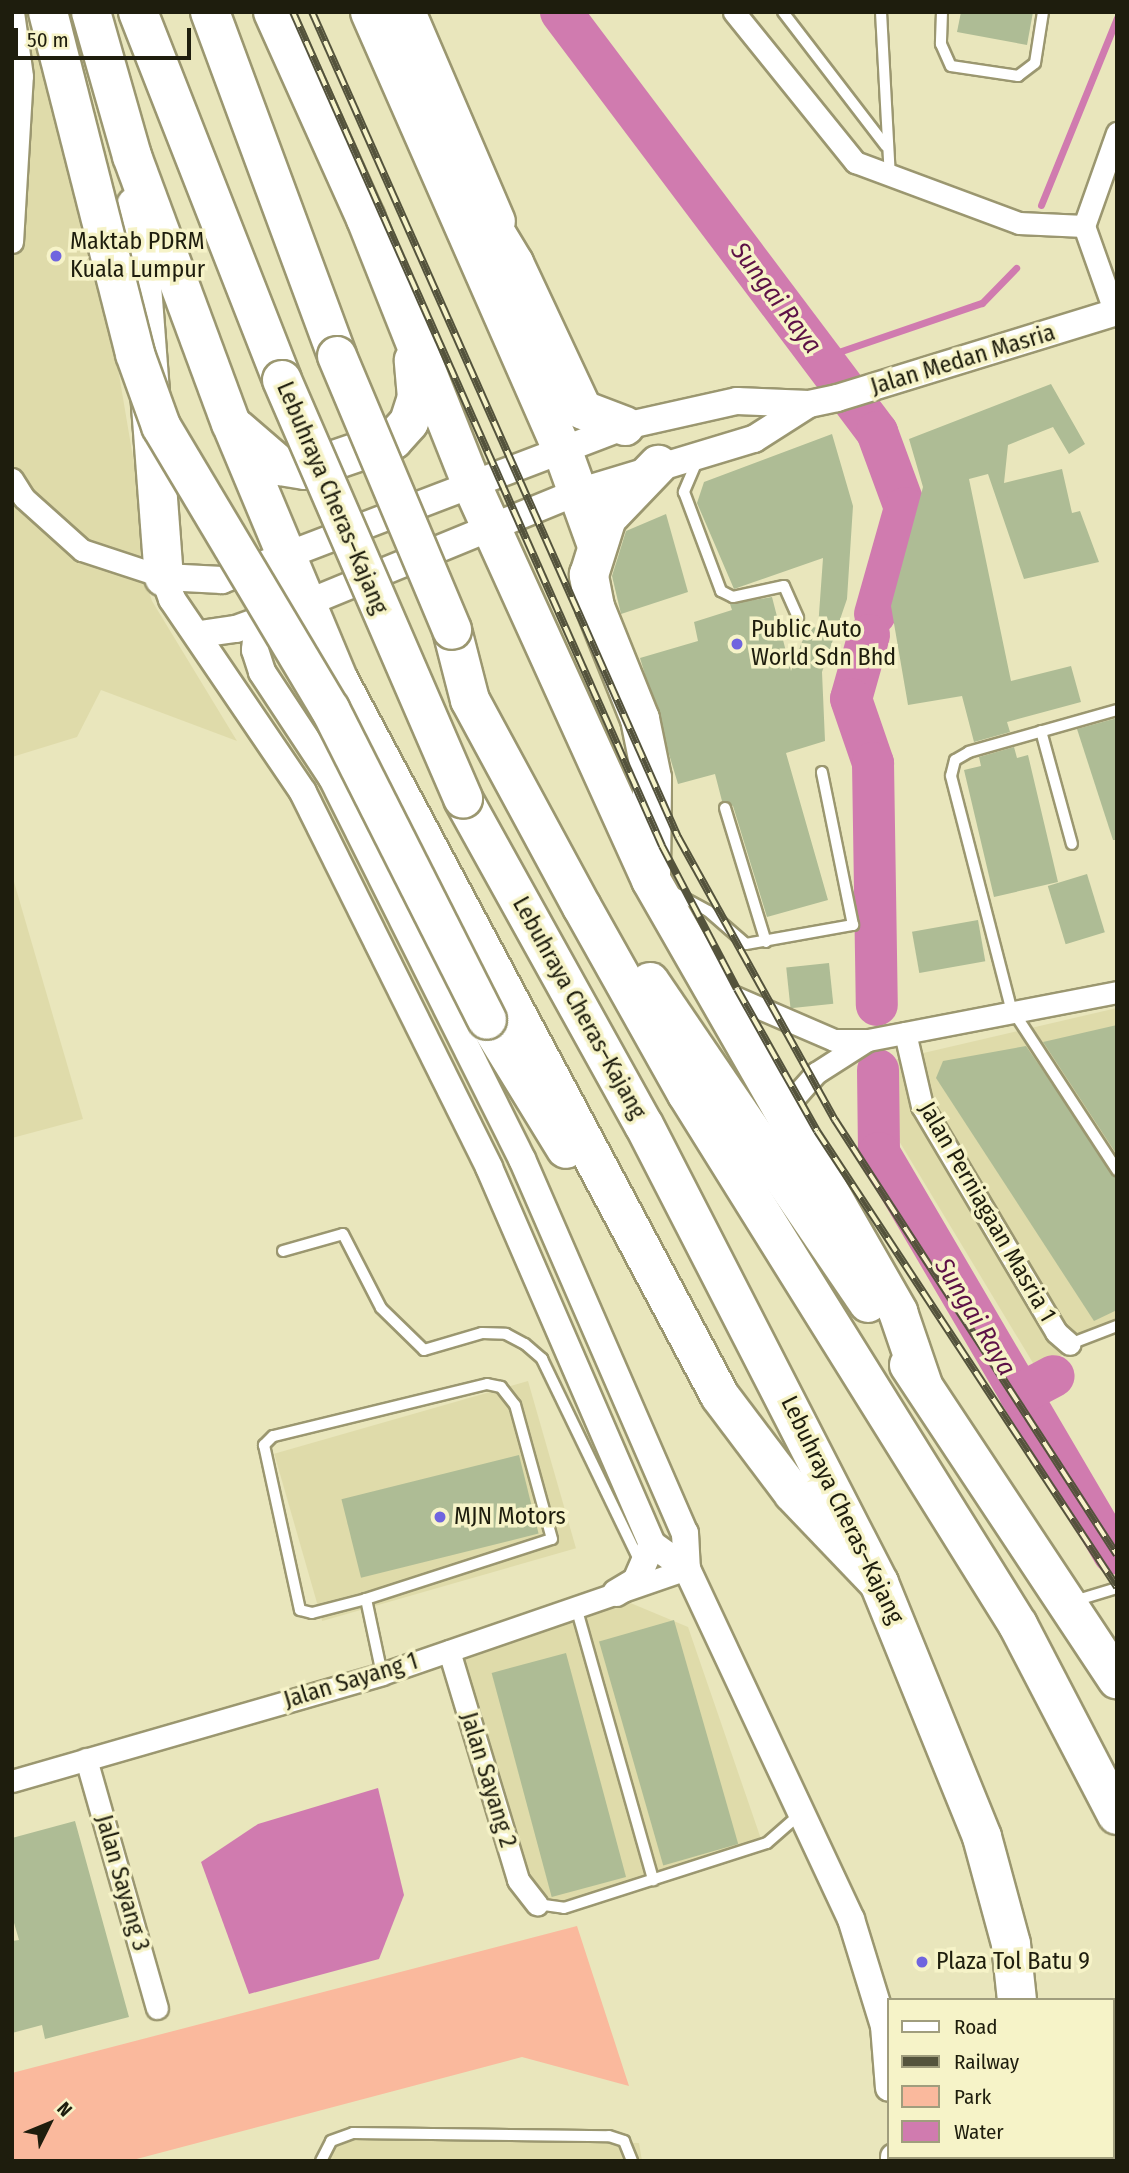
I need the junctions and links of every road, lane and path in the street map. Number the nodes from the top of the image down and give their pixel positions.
1 (13, 12) edge
2 (48, 12) edge
3 (91, 12) edge
4 (138, 12) edge
5 (210, 12) edge
6 (273, 12) edge
7 (370, 12) edge
8 (405, 12) edge
9 (734, 12) edge
10 (783, 12) edge
11 (881, 12) edge
12 (942, 12) edge
13 (1044, 12) edge
14 (414, 108) junction
15 (1117, 133) edge
16 (886, 146) junction
17 (13, 152) edge
18 (132, 156) junction
19 (890, 180) junction
20 (1084, 226) junction
21 (12, 242) edge
22 (514, 263) junction
23 (1116, 312) edge
24 (413, 344) junction
25 (809, 404) junction
26 (231, 423) junction
27 (625, 426) junction
28 (562, 449) junction
29 (702, 453) junction
30 (658, 466) junction
31 (12, 479) edge
32 (471, 483) junction
33 (578, 492) junction
34 (491, 528) junction
35 (596, 543) junction
36 (284, 557) junction
37 (164, 577) junction
38 (302, 605) junction
39 (798, 618) dead end
40 (258, 621) junction
41 (452, 630) junction
42 (200, 634) junction
43 (1117, 710) edge
44 (1041, 732) junction
45 (822, 772) dead end
46 (726, 808) dead end
47 (1072, 844) dead end
48 (651, 880) junction
49 (766, 942) junction
50 (711, 987) junction
51 (1117, 992) edge
52 (1011, 1008) junction
53 (905, 1033) junction
54 (868, 1040) junction
55 (785, 1108) junction
56 (1117, 1170) edge
57 (628, 1227) junction
58 (283, 1251) dead end
59 (1117, 1326) edge
60 (1070, 1344) joint
61 (923, 1385) junction
62 (647, 1556) junction
63 (687, 1569) junction
64 (879, 1583) junction
65 (1117, 1588) edge
66 (616, 1593) junction
67 (366, 1599) junction
68 (1068, 1602) junction
69 (576, 1607) junction
70 (449, 1651) junction
71 (382, 1674) junction
72 (1117, 1679) edge
73 (86, 1759) junction
74 (12, 1781) edge
75 (802, 1813) junction
76 (1117, 1815) edge
77 (653, 1880) junction
78 (537, 1904) joint
79 (1017, 1998) edge
80 (157, 2008) dead end
81 (888, 2076) edge
82 (321, 2161) edge
83 (632, 2161) edge

1 - 17 street
2 - 57 highway, bridge
3 - 18 highway
4 - 64 highway, Lebuhraya Cheras–Kajang, bridge
5 - 41 highway, bridge
6 - 24 highway
7 - 14 highway
8 - 22 highway
9 - 19 street
10 - 16 lane
11 - 16 lane
12 - 13 lane
14 - 22 highway
14 - 28 highway
15 - 20 street
16 - 19 lane
17 - 21 street
18 - 26 highway
18 - 37 highway
19 - 20 street
20 - 23 street
22 - 27 highway
23 - 25 street, Jalan Medan Masria
24 - 26 highway
24 - 32 highway
25 - 27 street, Jalan Medan Masria
25 - 29 street, Jalan Medan Masria
26 - 36 highway
27 - 28 street, Jalan Medan Masria
28 - 32 street, Jalan Medan Masria
28 - 33 highway
29 - 30 street, Jalan Medan Masria
29 - 39 lane
30 - 33 street, Jalan Medan Masria
30 - 35 highway
31 - 37 street
32 - 34 highway
32 - 36 street, Jalan Medan Masria
33 - 34 street, Jalan Medan Masria
33 - 35 highway
34 - 38 street, Jalan Medan Masria
34 - 48 highway
35 - 48 highway
36 - 37 street, Jalan Medan Masria
36 - 38 highway
37 - 42 street
38 - 40 street, Jalan Medan Masria
38 - 57 highway
40 - 42 street, Jalan Medan Masria
40 - 63 street
41 - 61 highway
41 - 76 highway
42 - 62 street
43 - 44 lane
44 - 47 lane
44 - 52 lane
45 - 49 lane
46 - 49 lane
48 - 49 lane
48 - 50 highway
50 - 54 street
50 - 55 highway
51 - 52 street
52 - 53 street
52 - 56 lane
53 - 54 street
53 - 60 street, Jalan Perniagaan Masria 1
54 - 55 street
55 - 61 highway
57 - 64 highway
58 - 62 lane
59 - 60 lane
61 - 68 highway
62 - 63 street
62 - 66 street
63 - 66 street, Jalan Sayang 1
63 - 75 street
64 - 79 highway, Lebuhraya Cheras–Kajang
65 - 68 lane
66 - 69 street, Jalan Sayang 1
67 - 67 lane
67 - 71 lane
68 - 72 highway
69 - 70 street, Jalan Sayang 1
69 - 77 lane
70 - 71 street, Jalan Sayang 1
70 - 78 street, Jalan Sayang 2
71 - 73 street, Jalan Sayang 1
73 - 74 street, Jalan Sayang 1
73 - 80 street, Jalan Sayang 3
75 - 77 lane
75 - 81 street
77 - 78 lane
82 - 83 lane

